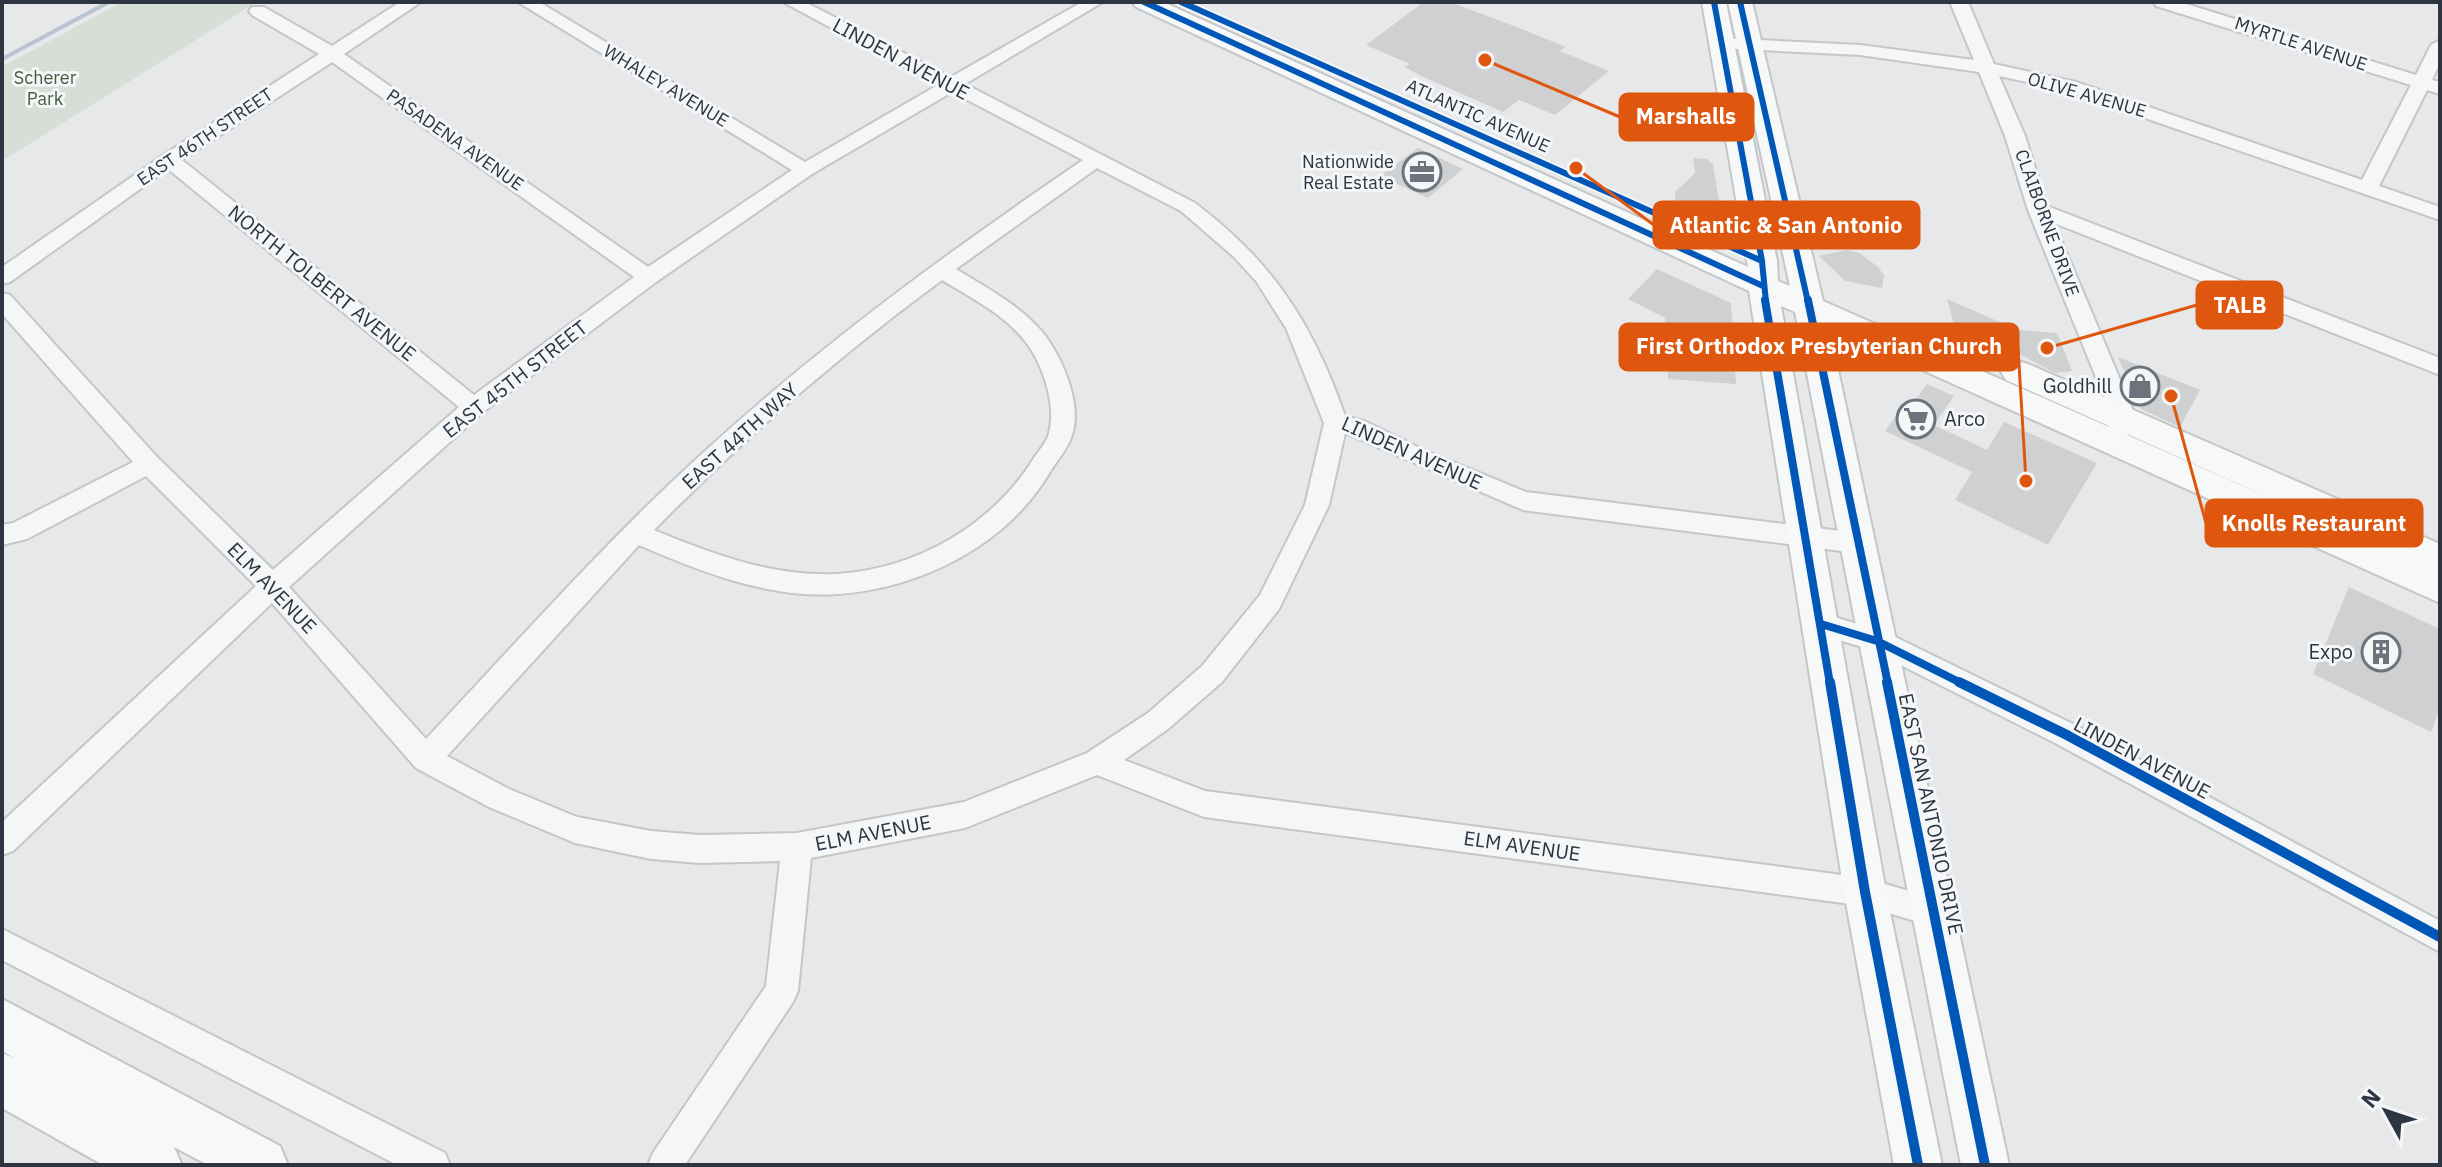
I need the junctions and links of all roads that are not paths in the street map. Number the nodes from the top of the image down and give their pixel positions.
1 (412, 2) edge
2 (527, 2) edge
3 (792, 2) edge
4 (1094, 2) edge
5 (1144, 2) edge
6 (1181, 2) edge
7 (1714, 2) edge
8 (1740, 2) edge
9 (1959, 2) edge
10 (2162, 2) edge
11 (258, 11) dead end
12 (1720, 43) junction
13 (2440, 45) edge
14 (1751, 46) junction
15 (332, 54) junction
16 (1985, 67) junction
17 (2420, 82) junction
18 (951, 85) junction
19 (2440, 88) edge
20 (169, 160) junction
21 (1096, 160) junction
22 (805, 170) junction
23 (2368, 189) junction
24 (2038, 210) junction
25 (2440, 214) edge
26 (940, 269) junction
27 (1763, 274) junction
28 (2, 277) edge
29 (648, 277) junction
30 (1806, 292) junction
31 (2, 300) edge
32 (2440, 367) edge
33 (474, 407) junction
34 (1336, 423) junction
35 (2118, 431) junction
36 (149, 464) junction
37 (635, 533) junction
38 (2, 535) edge
39 (1804, 538) junction
40 (1857, 543) junction
41 (2440, 559) edge
42 (273, 586) junction
43 (2440, 589) edge
44 (1821, 624) junction
45 (1877, 641) junction
46 (426, 759) junction
47 (1097, 762) junction
48 (2, 841) edge
49 (797, 847) junction
50 (1865, 892) junction
51 (1935, 912) junction
52 (2440, 937) edge
53 (2, 944) edge
54 (2, 1024) edge
55 (2, 1079) edge
56 (155, 1165) edge
57 (261, 1165) edge
58 (433, 1165) edge
59 (665, 1165) edge
60 (1918, 1165) edge
61 (1985, 1165) edge

1 - 15 street, EAST 46TH STREET
2 - 22 street, WHALEY AVENUE
3 - 18 street, LINDEN AVENUE
4 - 18 street, EAST 45TH STREET
5 - 27 main road, ATLANTIC AVENUE
6 - 27 main road, ATLANTIC AVENUE
7 - 12 main road
8 - 14 main road, EAST SAN ANTONIO DRIVE
9 - 16 street, CLAIBORNE DRIVE
10 - 17 street, MYRTLE AVENUE
11 - 15 street, PASADENA AVENUE
12 - 14 street, OLIVE AVENUE
12 - 27 main road
13 - 17 street
14 - 16 street, OLIVE AVENUE
14 - 30 main road, EAST SAN ANTONIO DRIVE
15 - 20 street, EAST 46TH STREET
15 - 29 street, PASADENA AVENUE
16 - 23 street, OLIVE AVENUE
16 - 24 street, CLAIBORNE DRIVE
17 - 19 street, MYRTLE AVENUE
17 - 23 street
18 - 21 street, LINDEN AVENUE
18 - 22 street, EAST 45TH STREET
20 - 28 street, EAST 46TH STREET
20 - 33 street, NORTH TOLBERT AVENUE
21 - 26 street, EAST 44TH WAY
21 - 34 street, LINDEN AVENUE
22 - 29 street, EAST 45TH STREET
23 - 25 street, OLIVE AVENUE
24 - 32 street
24 - 35 street, CLAIBORNE DRIVE
26 - 37 street, EAST 44TH WAY
26 - 37 street
27 - 30 main road, ATLANTIC AVENUE
27 - 39 main road
29 - 33 street, EAST 45TH STREET
30 - 35 main road, ATLANTIC AVENUE
30 - 40 main road, EAST SAN ANTONIO DRIVE
31 - 36 street, ELM AVENUE
33 - 42 street, EAST 45TH STREET
34 - 39 street, LINDEN AVENUE
34 - 47 street
35 - 41 main road, ATLANTIC AVENUE
35 - 43 main road, ATLANTIC AVENUE
36 - 38 street
36 - 42 street, ELM AVENUE
37 - 46 street, EAST 44TH WAY
39 - 40 street, LINDEN AVENUE
39 - 44 main road
40 - 45 main road, EAST SAN ANTONIO DRIVE
42 - 46 street, ELM AVENUE
42 - 48 street, EAST 45TH STREET
44 - 45 street, LINDEN AVENUE
44 - 50 main road
45 - 51 main road, EAST SAN ANTONIO DRIVE
45 - 52 street, LINDEN AVENUE
46 - 49 street, ELM AVENUE
47 - 49 street, ELM AVENUE
47 - 50 street, ELM AVENUE
49 - 59 street
50 - 51 street, ELM AVENUE
50 - 60 main road
51 - 61 main road, EAST SAN ANTONIO DRIVE
53 - 58 street
54 - 57 main road
55 - 56 main road

